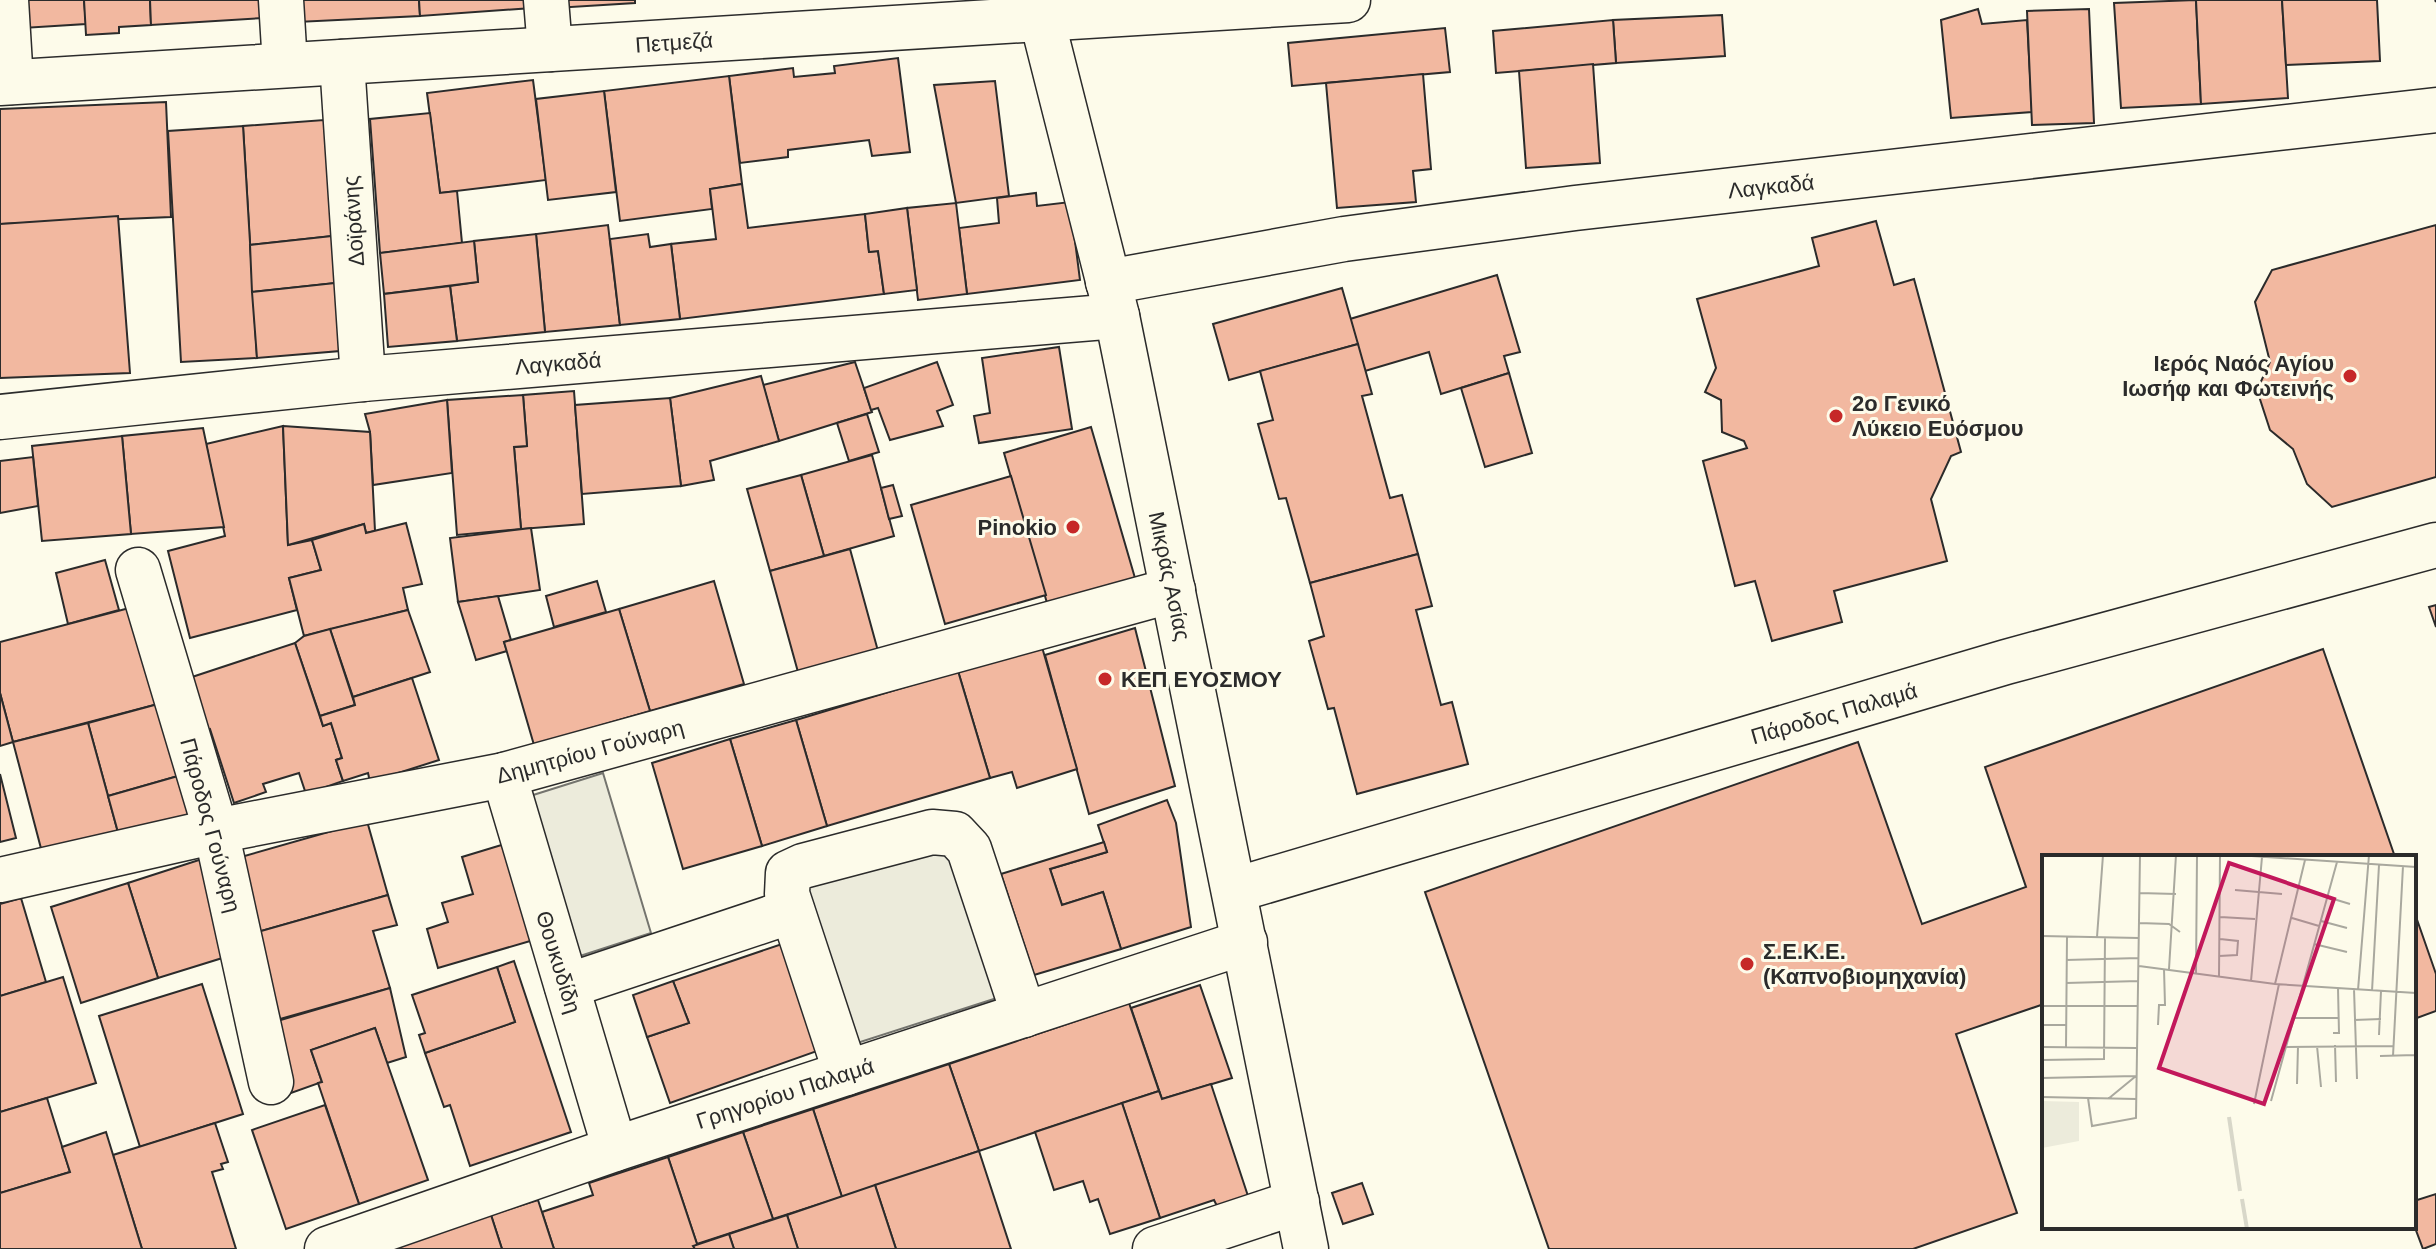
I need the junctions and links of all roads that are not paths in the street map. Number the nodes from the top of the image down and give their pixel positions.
1 (6, 0) edge
2 (281, 0) edge
3 (546, 0) edge
4 (1348, 0) edge
5 (1039, 10) edge
6 (550, 49) junction
7 (342, 62) junction
8 (285, 65) junction
9 (5, 83) edge
10 (2436, 110) edge
11 (1113, 299) junction
12 (363, 379) junction
13 (0, 417) edge
14 (2436, 545) edge
15 (138, 570) dead end
16 (1173, 590) junction
17 (504, 775) junction
18 (216, 831) junction
19 (0, 880) edge
20 (1235, 890) junction
21 (792, 911) junction
22 (1245, 942) junction
23 (567, 986) junction
24 (1024, 1015) junction
25 (846, 1073) junction
26 (271, 1082) dead end
27 (615, 1149) junction
28 (1297, 1202) junction
29 (327, 1249) edge
30 (1155, 1249) edge
31 (1306, 1249) edge

1 - 9 street
2 - 8 street
3 - 6 street
4 - 5 street, Πετμεζά
5 - 6 street, Πετμεζά
5 - 11 street, Μικράς Ασίας
6 - 7 street, Πετμεζά
7 - 8 street, Πετμεζά
7 - 12 street, Δοϊράνης
8 - 9 street, Πετμεζά
10 - 11 street, Λαγκαδά
11 - 12 street, Λαγκαδά
11 - 16 street, Μικράς Ασίας
12 - 13 street, Λαγκαδά
14 - 20 street, Πάροδος Παλαμά
15 - 18 street, Πάροδος Γούναρη
16 - 17 street, Δημητρίου Γούναρη
16 - 20 street, Μικράς Ασίας
17 - 18 street, Δημητρίου Γούναρη
17 - 23 street, Θουκυδίδη
18 - 19 street, Δημητρίου Γούναρη
18 - 26 street, Πάροδος Γούναρη
20 - 22 street, Μικράς Ασίας
21 - 23 street
21 - 24 street
21 - 25 street
22 - 24 street, Γρηγορίου Παλαμά
22 - 28 street, Μικράς Ασίας
23 - 27 street, Θουκυδίδη
24 - 25 street, Γρηγορίου Παλαμά
25 - 27 street, Γρηγορίου Παλαμά
27 - 29 street, Γρηγορίου Παλαμά
28 - 30 street
28 - 31 street, Μικράς Ασίας

